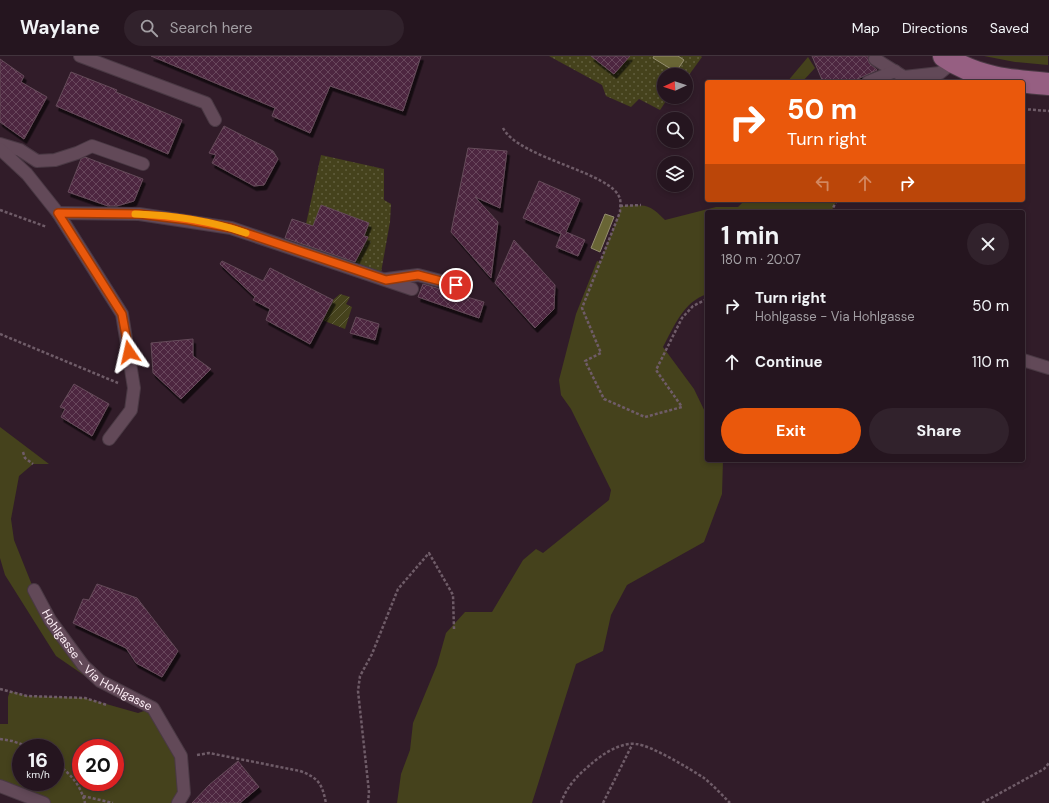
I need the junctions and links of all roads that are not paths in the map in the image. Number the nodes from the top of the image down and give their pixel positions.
1 (80, 56) edge
2 (875, 59) dead end
3 (949, 59) edge
4 (895, 71) junction
5 (873, 80) edge
6 (1002, 80) edge
7 (1025, 82) edge
8 (1049, 84) edge
9 (215, 120) dead end
10 (0, 144) edge
11 (0, 150) edge
12 (143, 164) dead end
13 (58, 213) junction
14 (386, 280) junction
15 (456, 285) dead end
16 (412, 289) dead end
17 (1025, 361) edge
18 (1049, 368) edge
19 (109, 439) dead end
20 (34, 590) dead end
21 (0, 786) edge
22 (181, 798) edge
23 (44, 803) edge

1 - 9 lane
2 - 4 lane
3 - 4 lane
3 - 6 main road
4 - 5 lane
7 - 8 main road
10 - 12 lane
11 - 13 lane
13 - 14 lane
13 - 19 lane
14 - 15 lane
14 - 16 lane
17 - 18 lane
20 - 22 lane, Hohlgasse - Via Hohlgasse
21 - 23 lane

